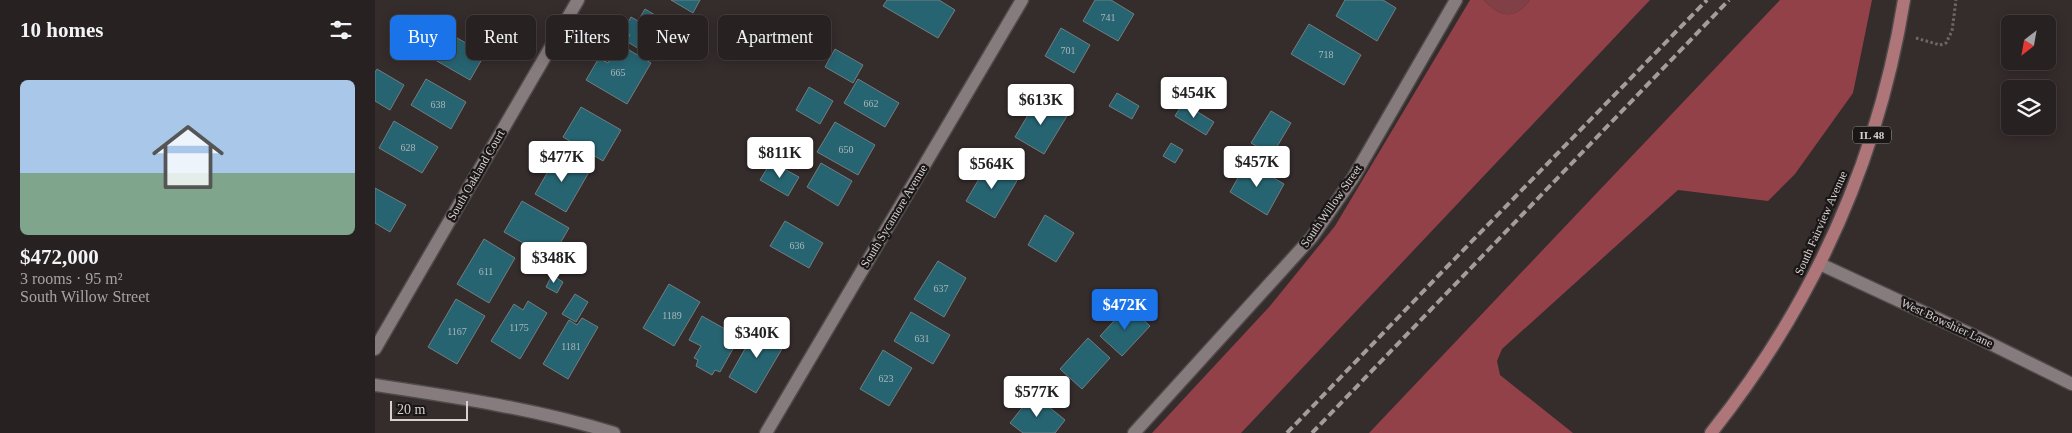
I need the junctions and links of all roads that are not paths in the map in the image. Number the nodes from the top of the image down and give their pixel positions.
1 (578, 0) edge
2 (1022, 0) edge
3 (1456, 0) edge
4 (1904, 0) edge
5 (1820, 264) junction
6 (375, 349) edge
7 (2072, 384) edge
8 (375, 385) edge
9 (614, 433) edge
10 (766, 433) edge
11 (1134, 433) edge
12 (1711, 433) edge

1 - 6 street, South Oakland Court
2 - 10 street, South Sycamore Avenue
3 - 11 street, South Willow Street
4 - 5 main road, South Fairview Avenue / IL 48
5 - 7 street, West Bowshier Lane
5 - 12 main road, South Fairview Avenue / IL 48
8 - 9 street

